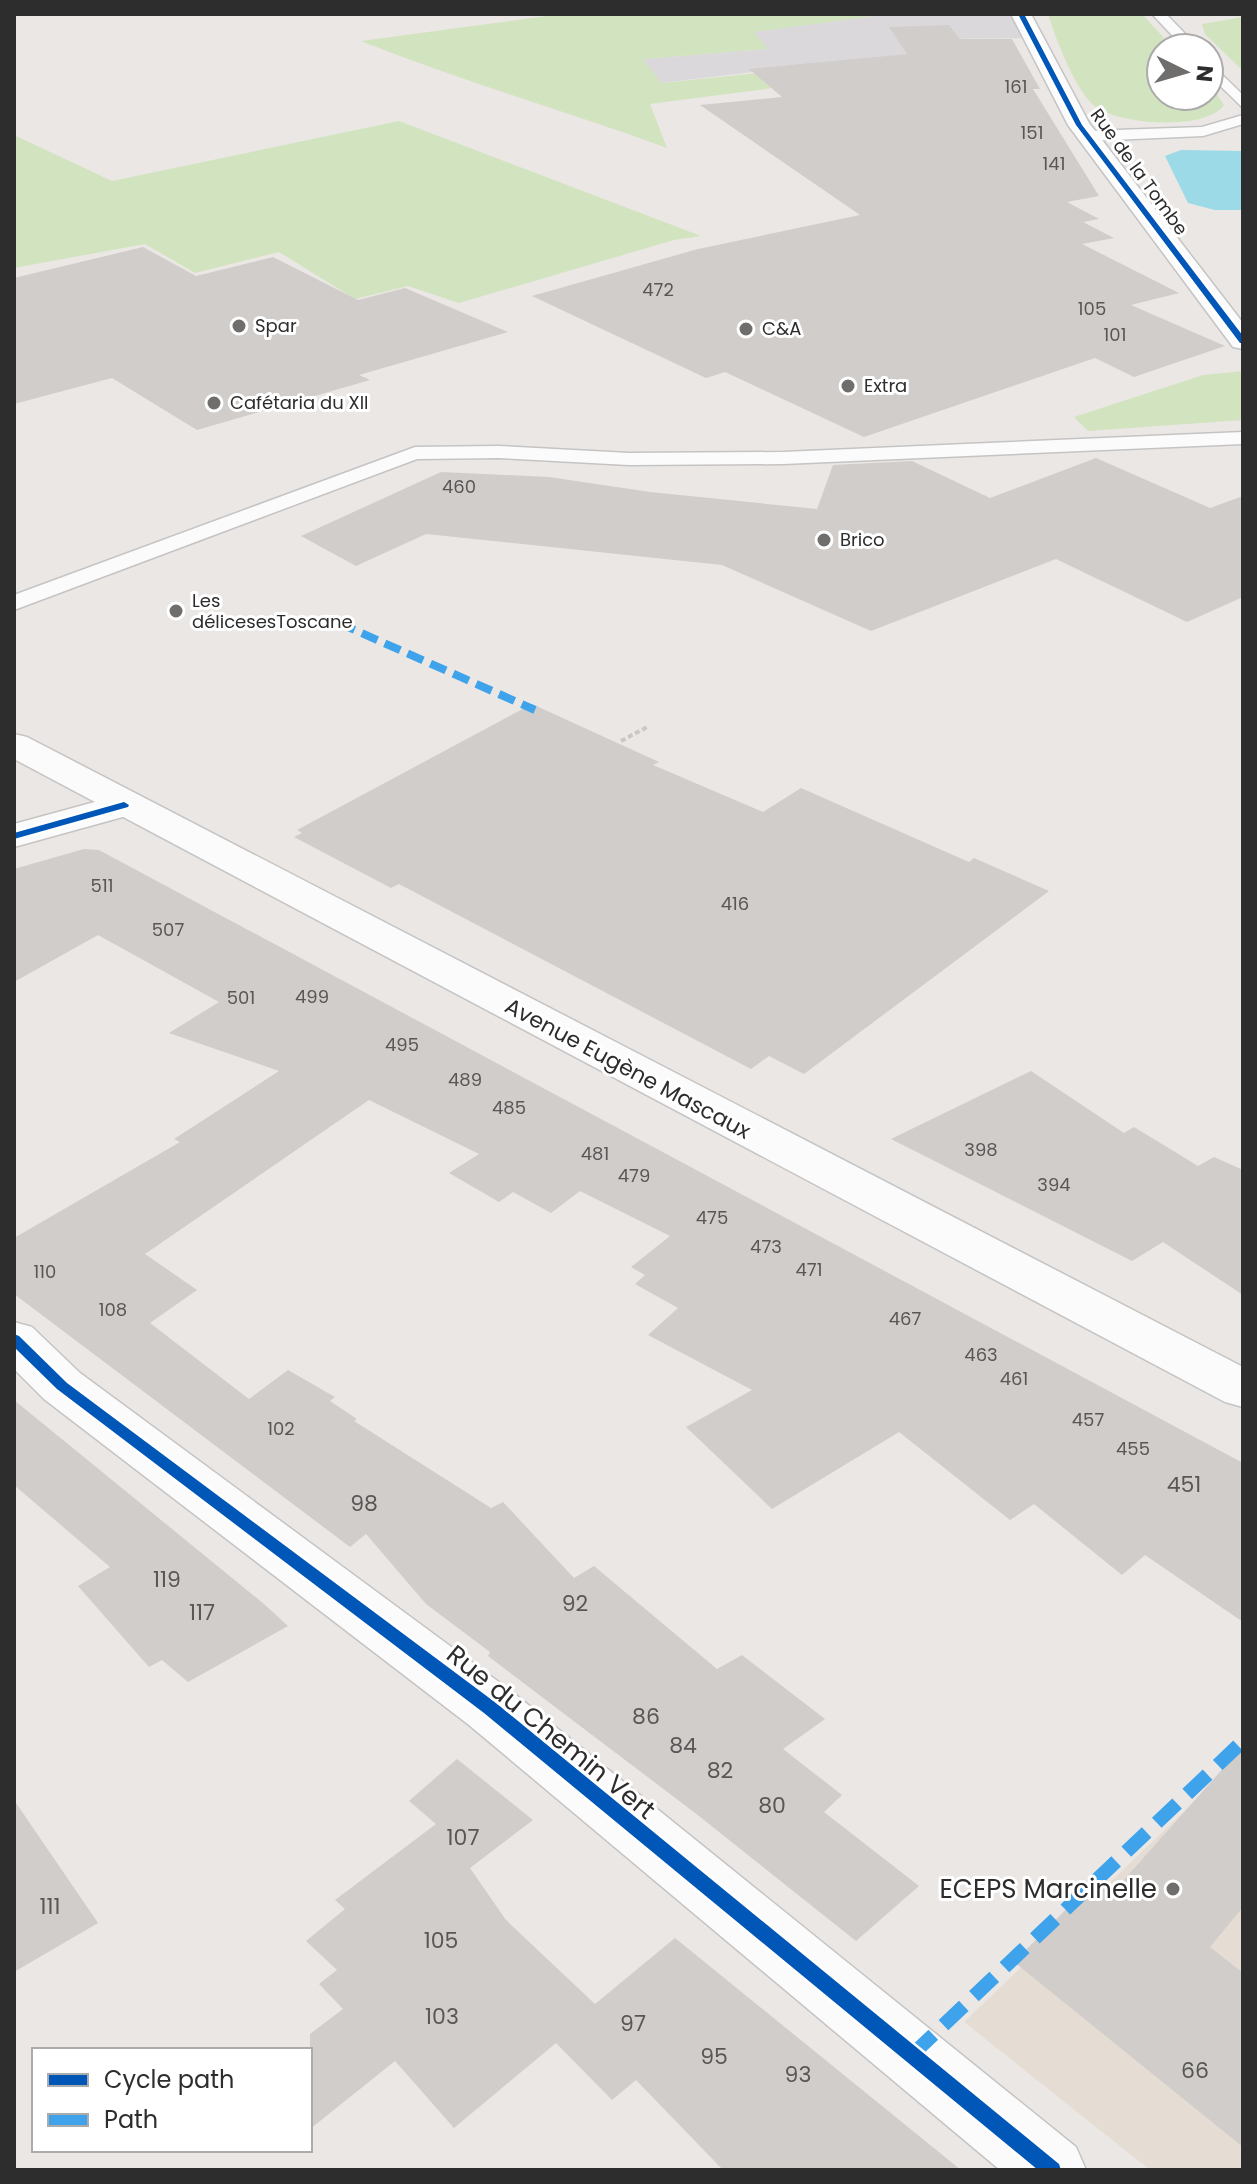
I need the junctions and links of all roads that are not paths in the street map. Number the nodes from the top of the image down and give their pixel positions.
1 (1021, 14) edge
2 (1159, 14) edge
3 (1176, 32) edge
4 (1225, 84) edge
5 (1243, 104) edge
6 (1243, 119) edge
7 (1088, 136) junction
8 (1243, 341) edge
9 (1243, 438) edge
10 (14, 603) edge
11 (14, 745) edge
12 (124, 805) junction
13 (14, 836) edge
14 (14, 1339) edge
15 (1243, 1389) edge
16 (1052, 2170) edge

1 - 7 street, Rue de la Tombe
2 - 3 lane
4 - 5 lane
6 - 7 lane
7 - 8 street, Rue de la Tombe
9 - 10 lane
11 - 12 street, Avenue Eugène Mascaux
12 - 13 street
12 - 15 street, Avenue Eugène Mascaux
14 - 16 street, Rue du Chemin Vert

